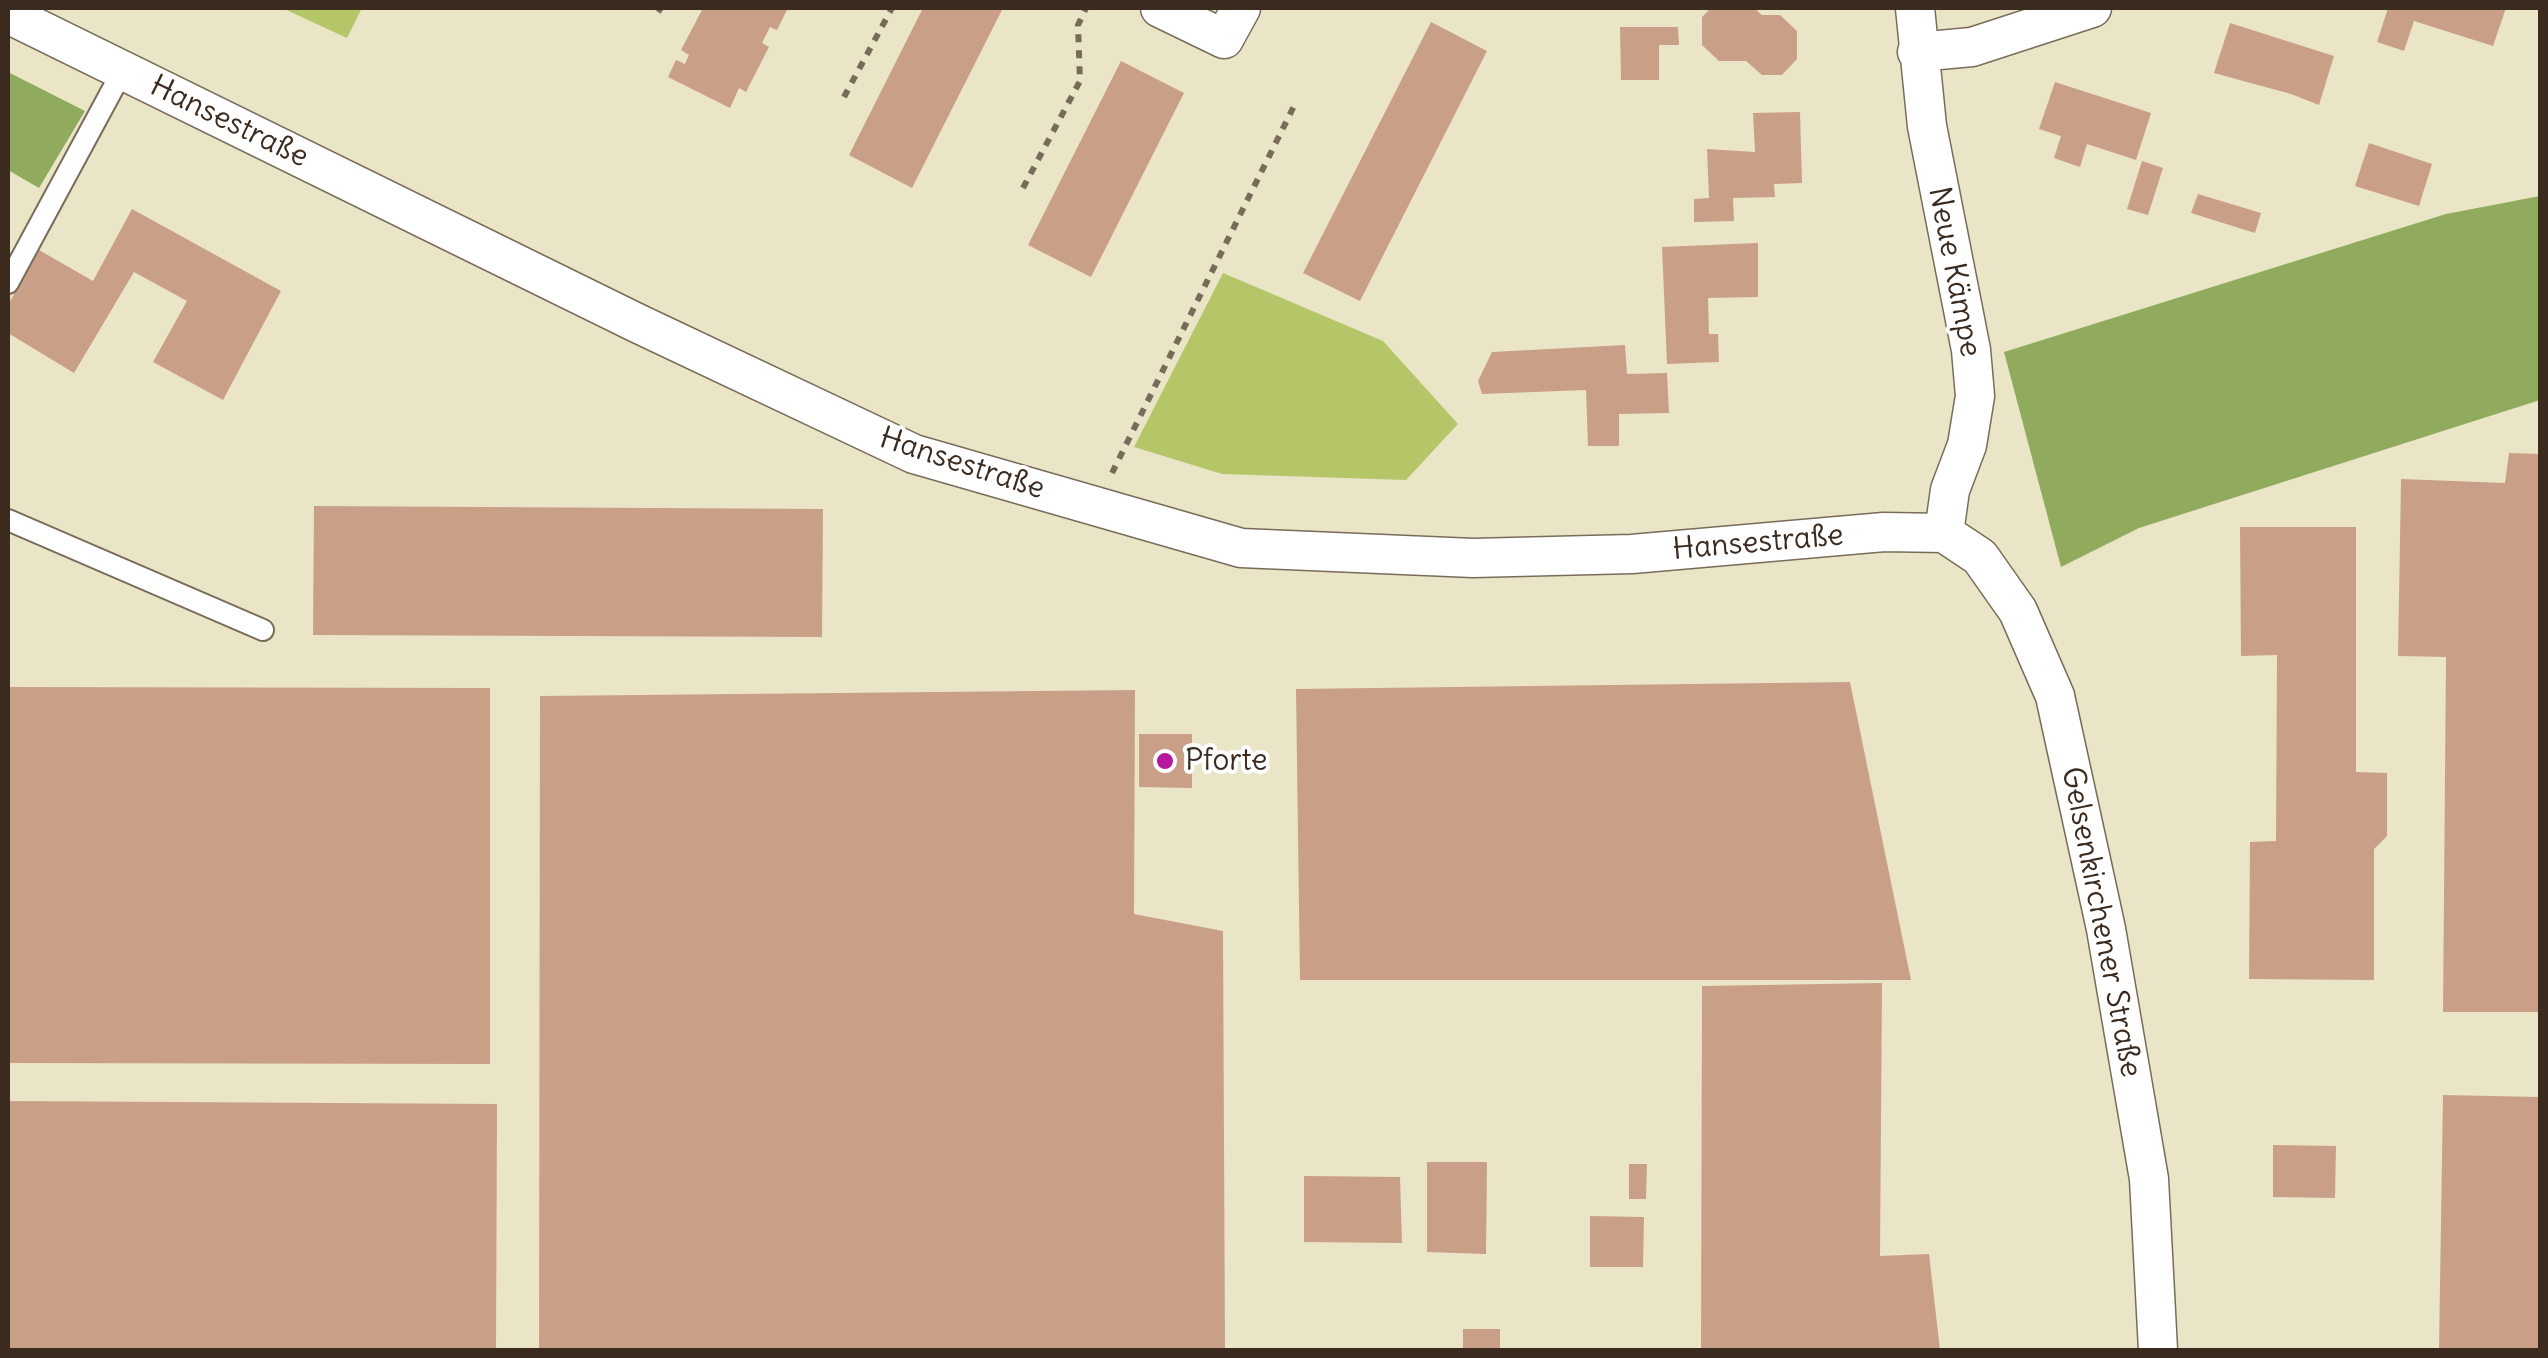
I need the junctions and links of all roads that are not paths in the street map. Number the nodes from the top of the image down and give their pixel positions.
1 (1160, 8) edge
2 (1240, 8) edge
3 (1915, 8) edge
4 (2092, 8) edge
5 (8, 14) edge
6 (1918, 52) junction
7 (123, 70) junction
8 (8, 283) edge
9 (8, 520) edge
10 (1944, 533) junction
11 (263, 630) dead end
12 (2158, 1350) edge

1 - 2 street
3 - 6 street, Neue Kämpe
4 - 6 street
5 - 7 street, Hansestraße
6 - 10 street, Neue Kämpe
7 - 8 lane
7 - 10 street, Hansestraße
9 - 11 lane
10 - 12 street, Gelsenkirchener Straße

